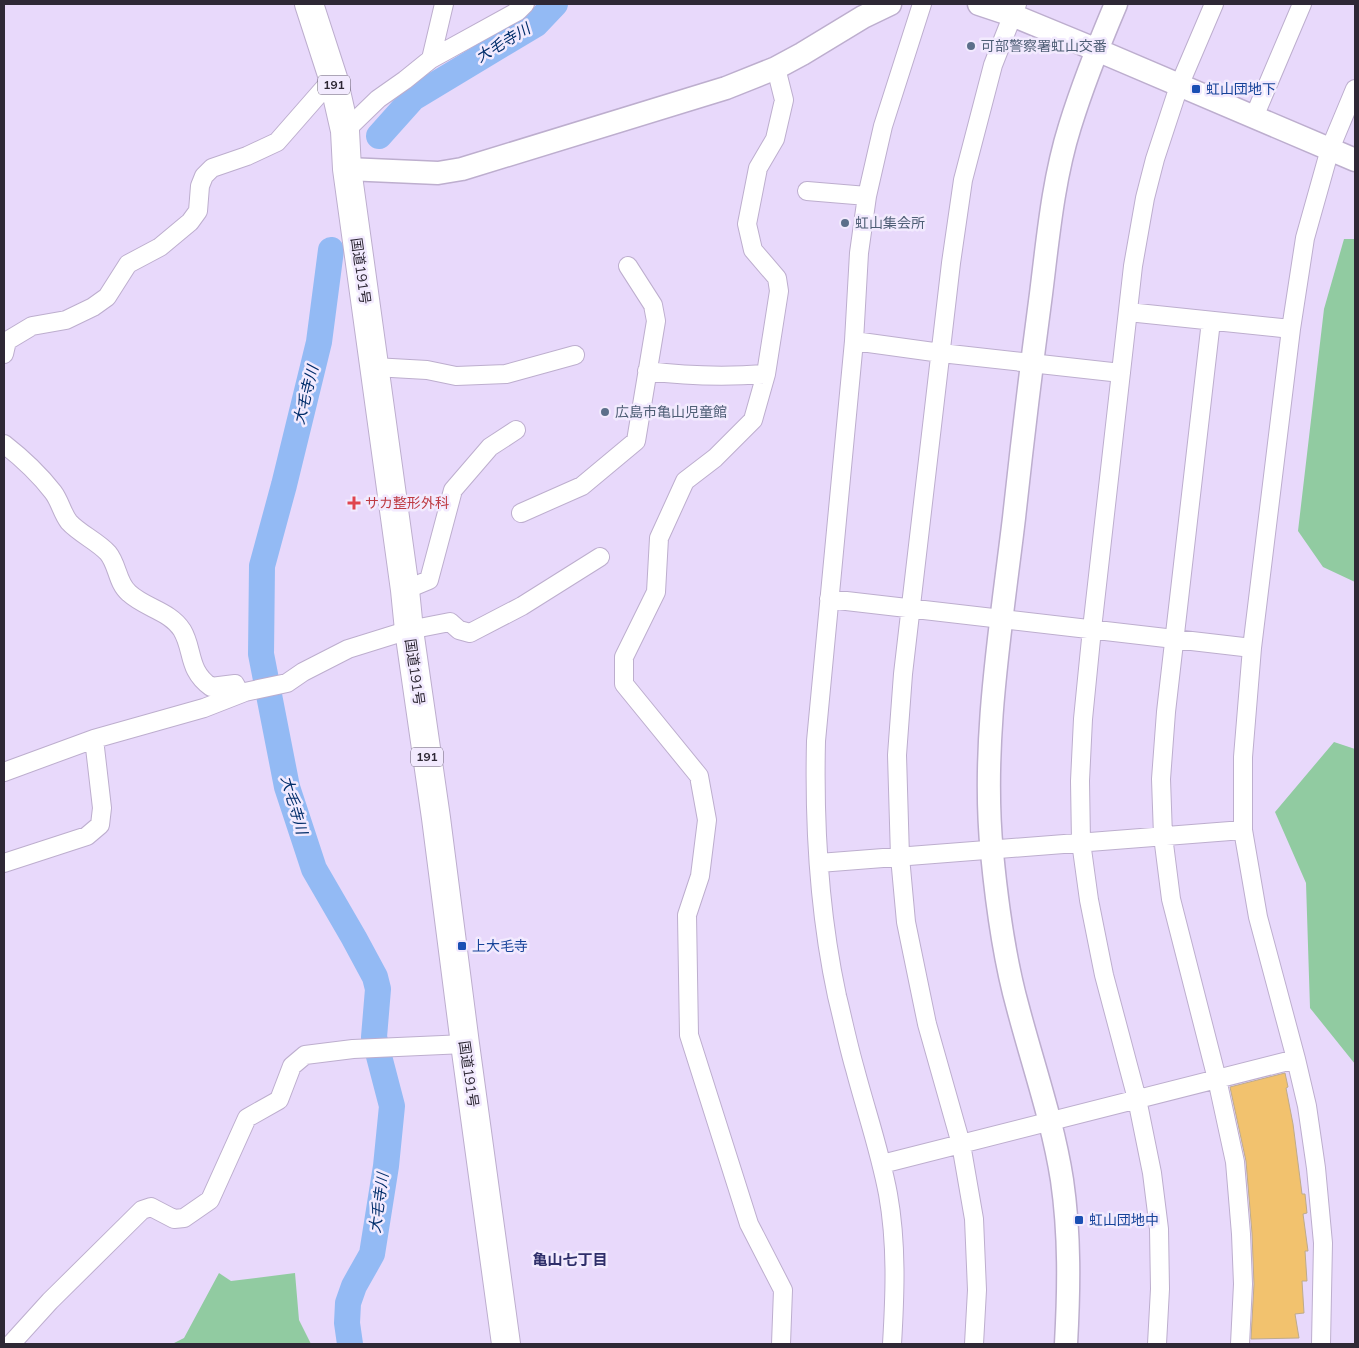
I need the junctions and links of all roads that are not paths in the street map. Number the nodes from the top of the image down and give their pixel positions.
1 (308, 4) edge
2 (444, 4) edge
3 (525, 4) edge
4 (890, 4) edge
5 (922, 4) edge
6 (979, 4) edge
7 (1116, 4) edge
8 (1214, 4) edge
9 (1302, 4) edge
10 (1015, 10) edge
11 (1097, 50) junction
12 (431, 59) junction
13 (776, 68) junction
14 (333, 78) junction
15 (1179, 86) junction
16 (1355, 89) edge
17 (1254, 118) junction
18 (345, 131) junction
19 (1330, 149) junction
20 (1355, 160) edge
21 (347, 169) junction
22 (807, 191) dead end
23 (867, 196) junction
24 (628, 266) dead end
25 (1128, 312) junction
26 (1211, 321) junction
27 (1291, 328) junction
28 (854, 341) junction
29 (941, 353) junction
30 (4, 354) edge
31 (576, 355) dead end
32 (1032, 363) junction
33 (374, 367) junction
34 (647, 371) junction
35 (1121, 373) junction
36 (766, 374) junction
37 (516, 430) dead end
38 (4, 444) edge
39 (521, 513) dead end
40 (600, 558) dead end
41 (405, 590) junction
42 (829, 599) junction
43 (912, 608) junction
44 (1002, 619) junction
45 (1092, 629) junction
46 (409, 630) junction
47 (1174, 639) junction
48 (1252, 648) junction
49 (243, 692) junction
50 (94, 739) junction
51 (4, 772) edge
52 (1243, 830) junction
53 (1163, 836) junction
54 (1081, 842) junction
55 (991, 849) junction
56 (900, 857) junction
57 (4, 863) edge
58 (819, 863) junction
59 (465, 1044) junction
60 (1296, 1059) junction
61 (1217, 1079) junction
62 (1137, 1099) junction
63 (1050, 1122) junction
64 (961, 1144) junction
65 (882, 1164) junction
66 (11, 1344) edge
67 (506, 1344) edge
68 (781, 1344) edge
69 (892, 1344) edge
70 (974, 1344) edge
71 (1066, 1344) edge
72 (1157, 1344) edge
73 (1240, 1344) edge
74 (1321, 1344) edge

1 - 14 highway, 国道191号 / 191
2 - 12 street
3 - 12 street
4 - 13 street
5 - 23 street
6 - 10 street
7 - 11 street
8 - 15 street
9 - 17 street
10 - 11 street
10 - 29 street
11 - 15 street
11 - 32 street
12 - 18 street
13 - 21 street
13 - 36 street
14 - 18 highway, 国道191号 / 191
14 - 30 street
15 - 17 street
15 - 25 street
16 - 19 street
17 - 19 street
18 - 21 highway, 国道191号 / 191
19 - 20 street
19 - 27 street
21 - 33 highway, 国道191号 / 191
22 - 23 street
23 - 28 street
24 - 34 street
25 - 26 street
25 - 35 street
26 - 27 street
26 - 47 street
27 - 48 street
28 - 29 street
28 - 42 street
29 - 32 street
29 - 43 street
31 - 33 street
32 - 35 street
32 - 44 street
33 - 41 highway, 国道191号 / 191
34 - 36 street
34 - 39 street
35 - 45 street
36 - 68 street
37 - 41 street
38 - 49 street
40 - 46 street
41 - 46 highway, 国道191号 / 191
42 - 43 street
42 - 58 street
43 - 44 street
43 - 56 street
44 - 45 street
44 - 55 street
45 - 47 street
45 - 54 street
46 - 49 street
46 - 59 highway, 国道191号 / 191
47 - 48 street
47 - 53 street
48 - 52 street
49 - 50 street
50 - 51 street
50 - 57 street
52 - 53 street
52 - 60 street
53 - 54 street
53 - 61 street
54 - 55 street
54 - 62 street
55 - 56 street
55 - 63 street
56 - 58 street
56 - 64 street
58 - 65 street
59 - 66 street
59 - 67 highway, 国道191号 / 191
60 - 61 street
60 - 74 street
61 - 62 street
61 - 73 street
62 - 63 street
62 - 72 street
63 - 64 street
63 - 71 street
64 - 65 street
64 - 70 street
65 - 69 street

